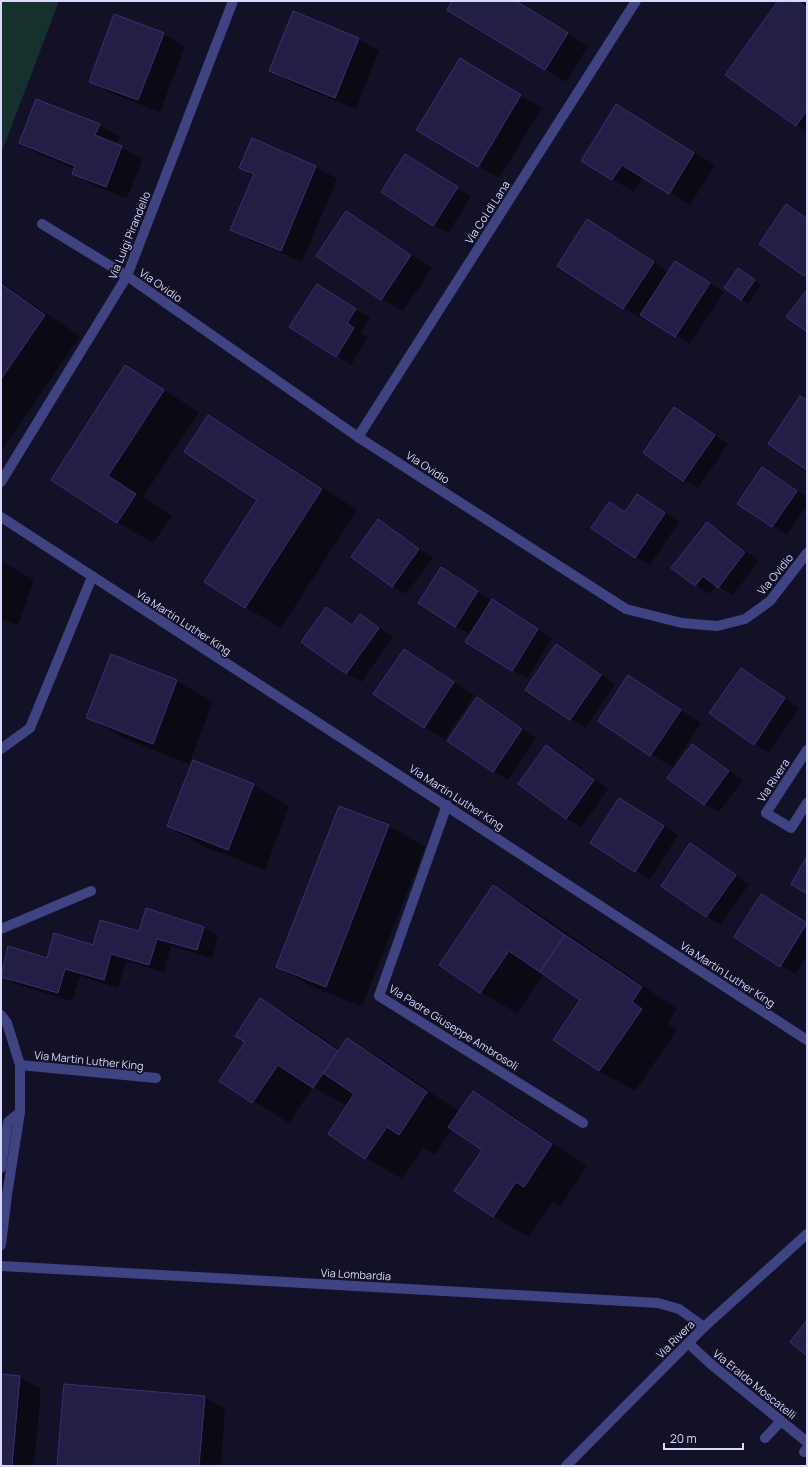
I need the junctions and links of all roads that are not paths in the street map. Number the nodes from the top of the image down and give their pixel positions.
1 (233, 1) edge
2 (636, 1) edge
3 (42, 224) dead end
4 (127, 276) junction
5 (358, 437) junction
6 (1, 482) edge
7 (1, 518) edge
8 (807, 553) edge
9 (92, 577) junction
10 (1, 749) edge
11 (807, 750) edge
12 (807, 803) edge
13 (447, 805) junction
14 (91, 891) dead end
15 (1, 929) edge
16 (1, 1015) edge
17 (807, 1040) edge
18 (20, 1065) junction
19 (156, 1078) dead end
20 (20, 1112) junction
21 (583, 1122) dead end
22 (1, 1168) edge
23 (807, 1234) edge
24 (1, 1245) edge
25 (1, 1266) edge
26 (704, 1327) junction
27 (688, 1343) junction
28 (781, 1421) junction
29 (766, 1438) dead end
30 (806, 1447) edge
31 (566, 1466) edge

1 - 4 street, Via Luigi Pirandello
2 - 5 street, Via Col di Lana
3 - 4 street, Via Ovidio
4 - 5 street, Via Ovidio
4 - 6 street, Via Luigi Pirandello
5 - 8 street, Via Ovidio
7 - 9 street, Via Martin Luther King
9 - 10 street
9 - 13 street, Via Martin Luther King
11 - 12 street, Via Rivera
13 - 17 street, Via Martin Luther King
13 - 21 street, Via Padre Giuseppe Ambrosoli
14 - 15 street
16 - 18 street, Via Martin Luther King
18 - 19 street, Via Martin Luther King
18 - 20 street, Via Martin Luther King
20 - 22 street
20 - 24 street, Via Martin Luther King
23 - 26 street, Via Rivera
25 - 26 street, Via Lombardia
26 - 27 street, Via Rivera
27 - 28 street, Via Eraldo Moscatelli
27 - 31 street, Via Rivera
28 - 29 street
28 - 30 street, Via Eraldo Moscatelli

